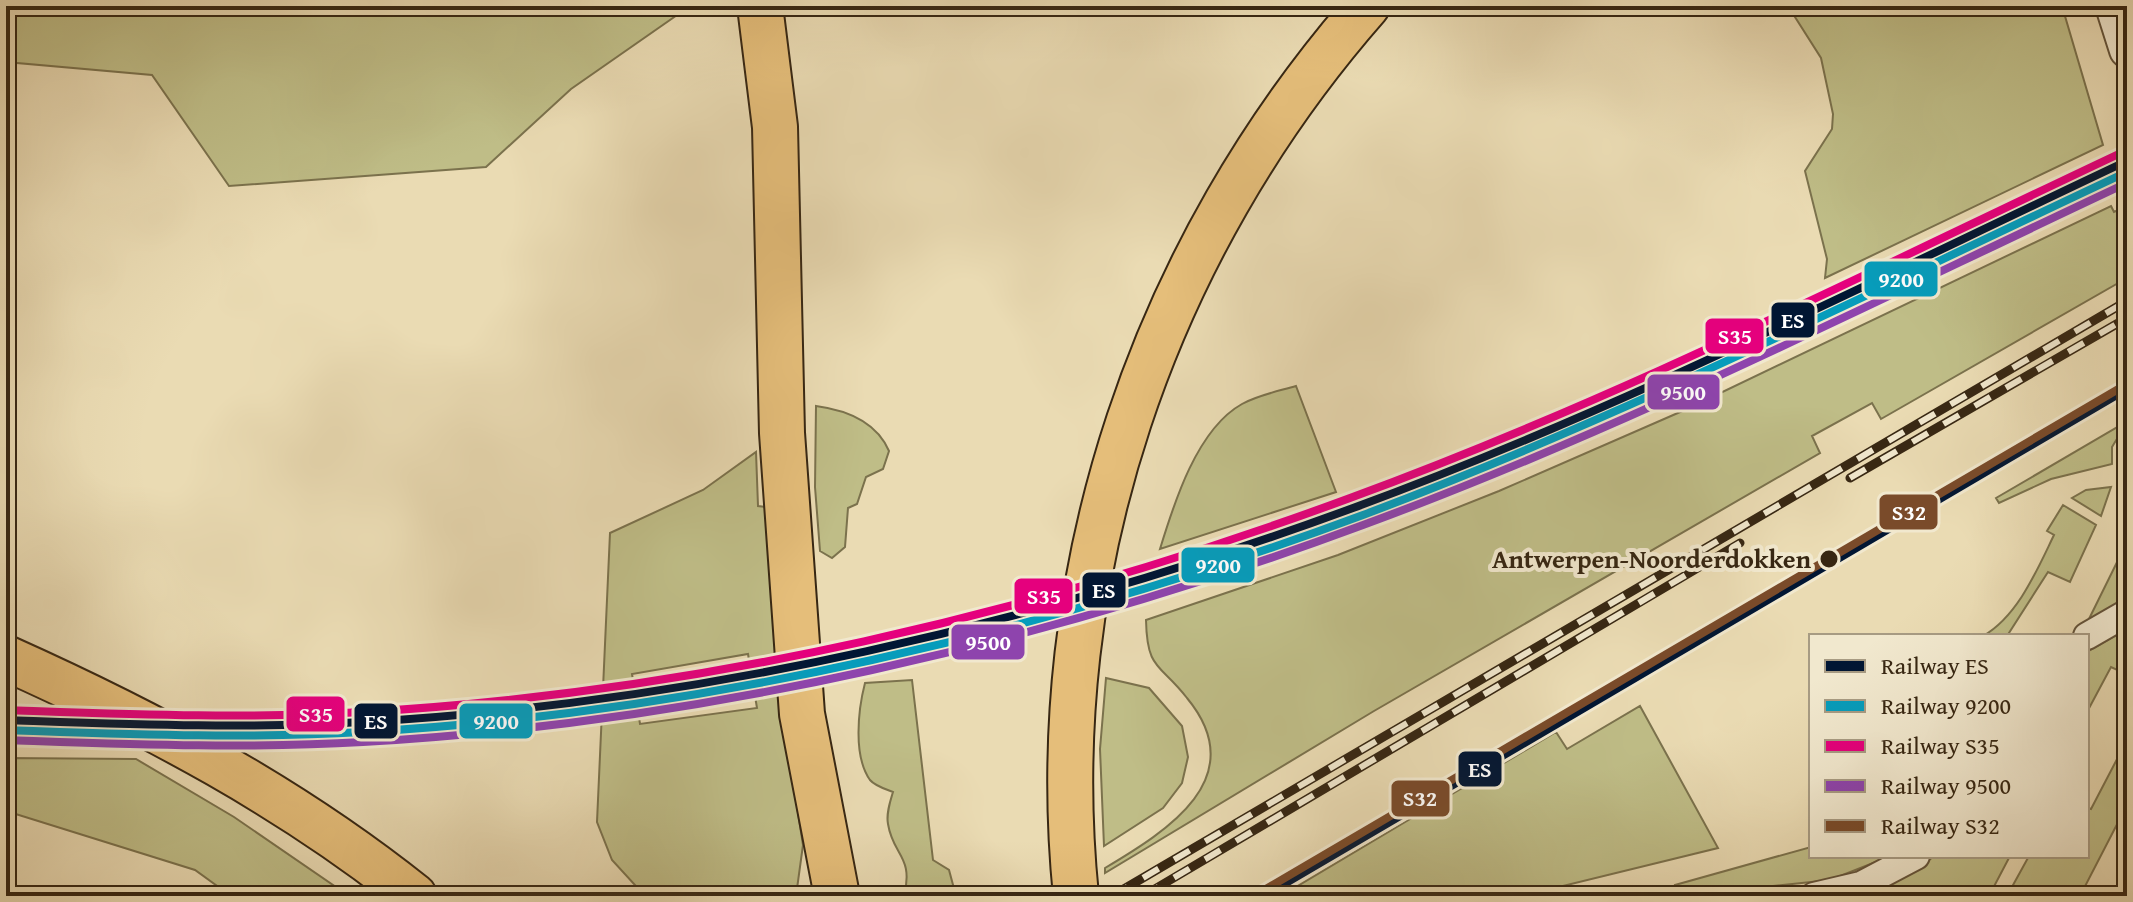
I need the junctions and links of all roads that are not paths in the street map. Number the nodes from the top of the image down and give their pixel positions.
1 (760, 6) edge
2 (1367, 6) edge
3 (2113, 6) edge
4 (2127, 50) edge
5 (2127, 613) edge
6 (2089, 635) edge
7 (6, 658) edge
8 (1912, 858) edge
9 (414, 896) edge
10 (837, 896) edge
11 (1076, 896) edge
12 (1814, 896) edge

1 - 10 highway
2 - 11 highway
3 - 4 street
5 - 6 street
7 - 9 highway
8 - 12 street

